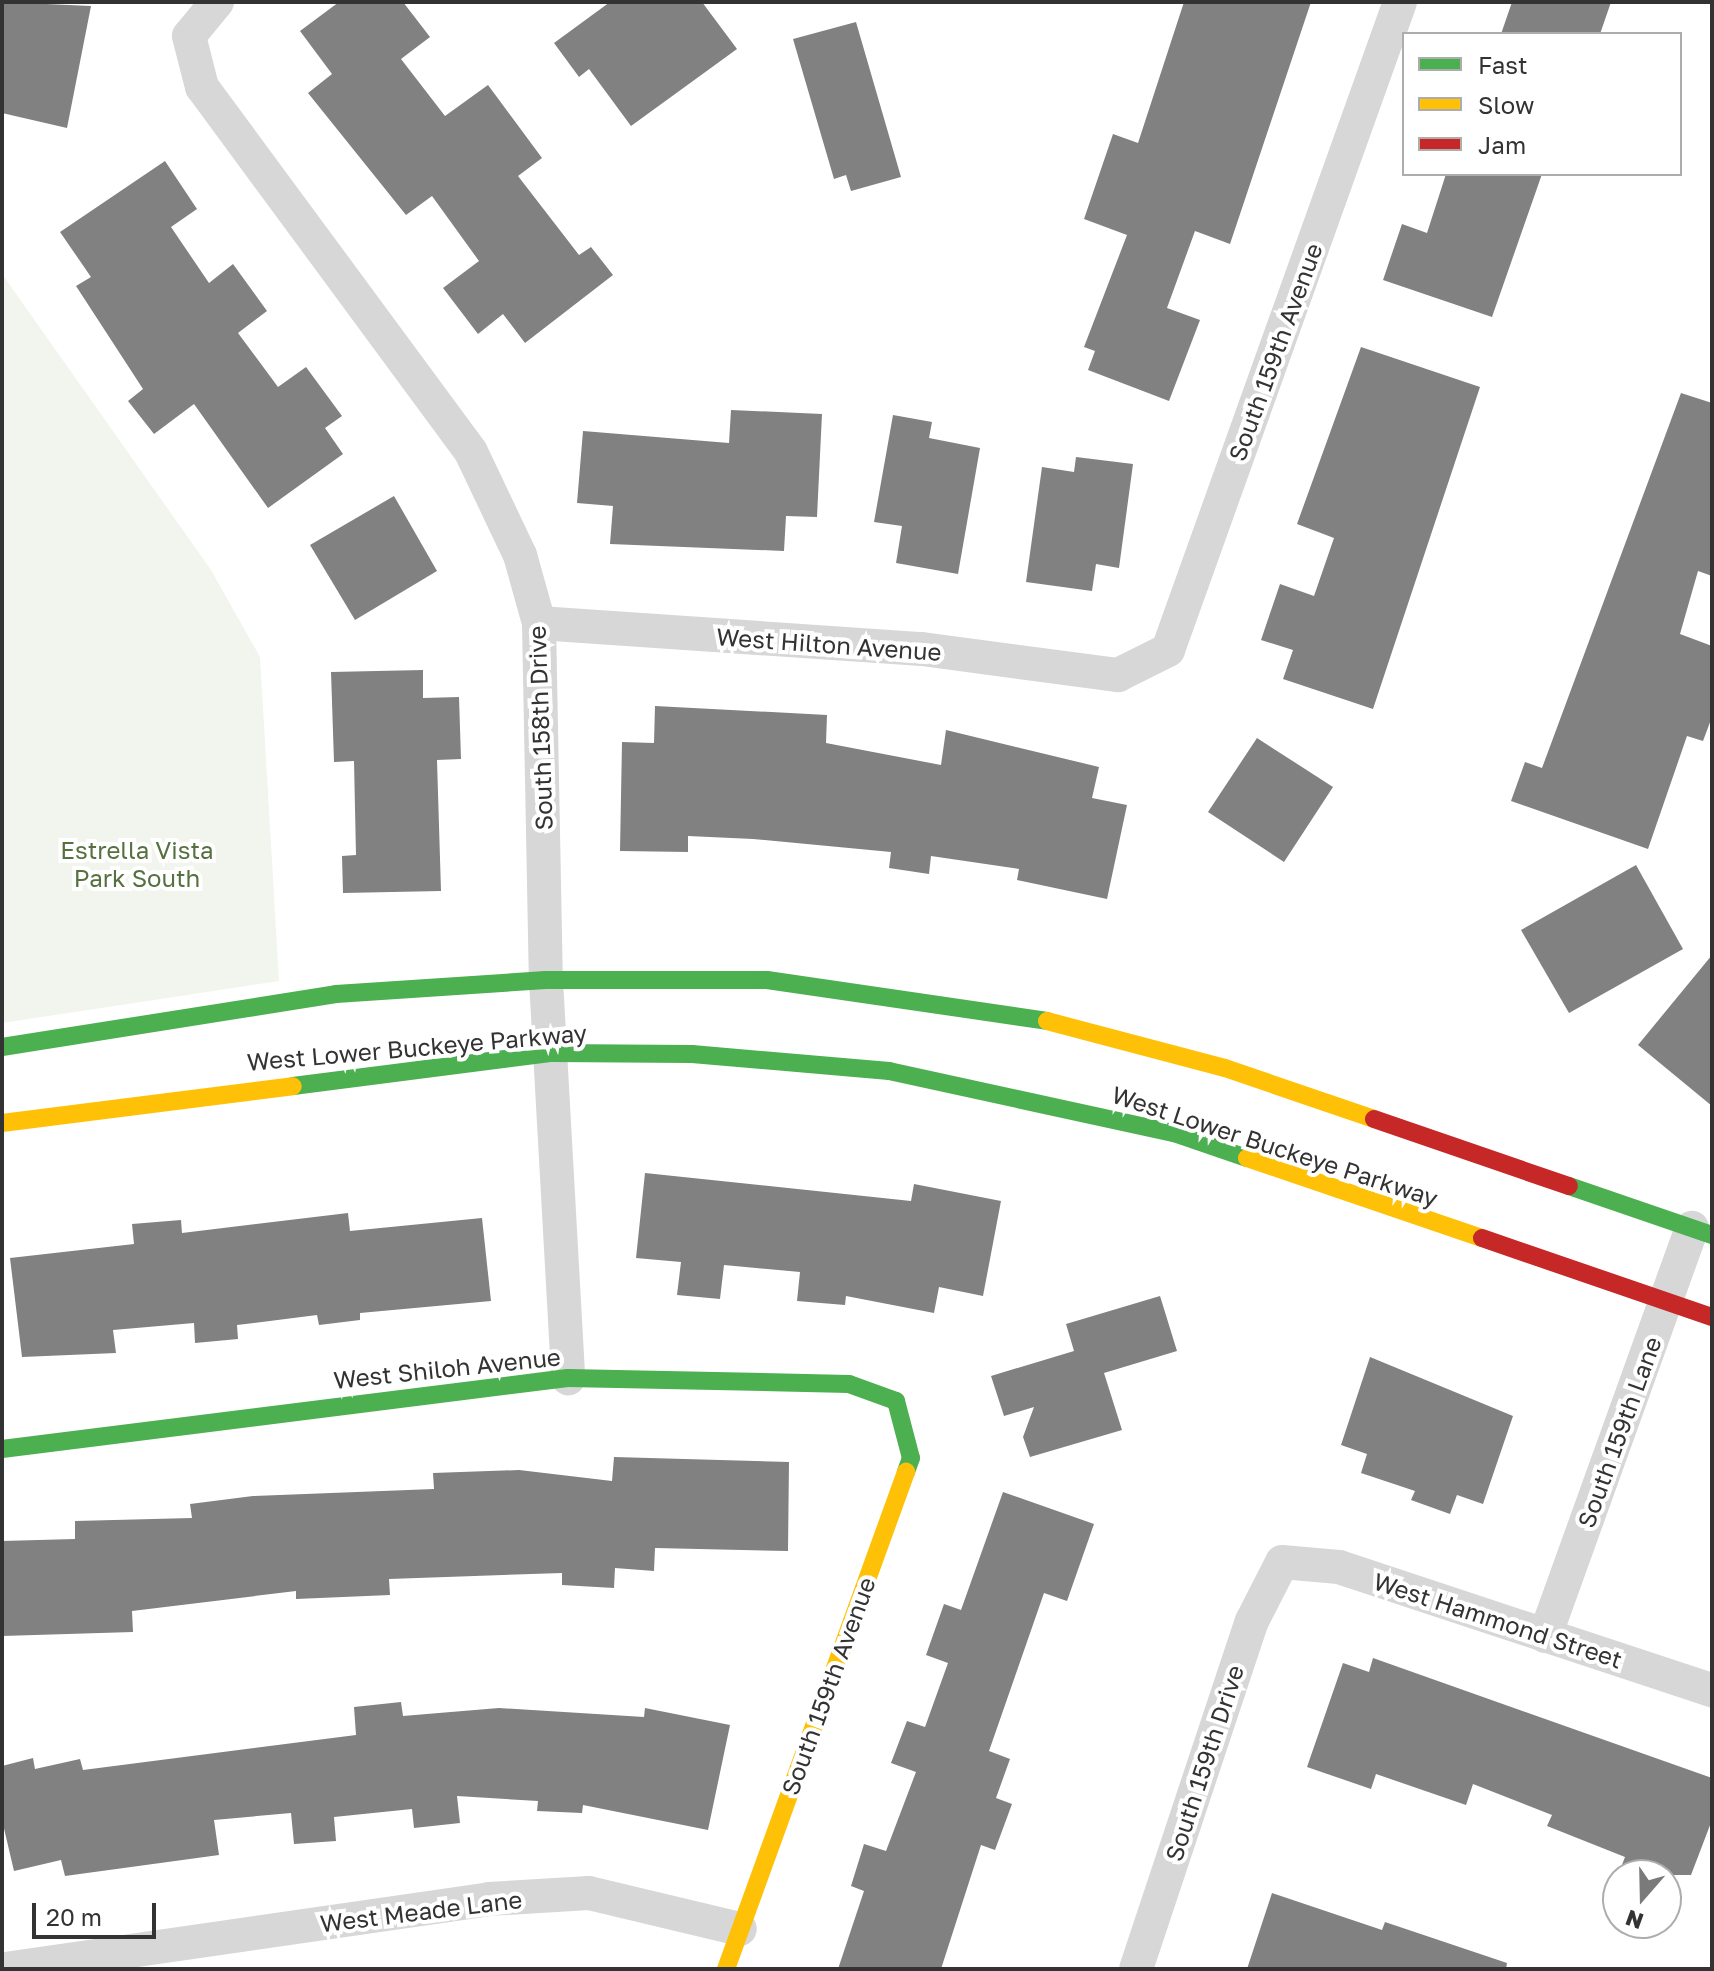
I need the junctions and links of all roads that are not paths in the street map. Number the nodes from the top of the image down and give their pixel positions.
1 (217, 2) edge
2 (1400, 2) edge
3 (539, 623) junction
4 (1118, 675) joint
5 (546, 980) junction
6 (2, 1047) edge
7 (552, 1053) junction
8 (2, 1123) edge
9 (1702, 1232) edge
10 (1666, 1302) junction
11 (1712, 1317) edge
12 (568, 1378) junction
13 (896, 1401) joint
14 (2, 1449) edge
15 (1282, 1562) joint
16 (1545, 1636) junction
17 (1712, 1690) edge
18 (740, 1929) junction
19 (5, 1969) edge
20 (11, 1969) edge
21 (726, 1969) edge
22 (1136, 1969) edge

1 - 3 street, South 158th Drive
2 - 4 street, South 159th Avenue
3 - 4 street, West Hilton Avenue
3 - 5 street, South 158th Drive
5 - 6 main road
5 - 7 street, South 158th Drive
5 - 9 main road
7 - 8 main road, West Lower Buckeye Parkway
7 - 10 main road, West Lower Buckeye Parkway
7 - 12 street, South 158th Drive
9 - 10 street, South 159th Lane
10 - 11 main road, West Lower Buckeye Parkway
10 - 16 street, South 159th Lane
12 - 13 main road, West Shiloh Avenue
12 - 14 main road, West Shiloh Avenue
13 - 18 main road, South 159th Avenue
15 - 16 street, West Hammond Street
15 - 22 street, South 159th Drive
16 - 17 street, West Hammond Street
18 - 20 street, West Meade Lane
18 - 21 main road, South 159th Avenue
19 - 20 street, West Meade Lane

